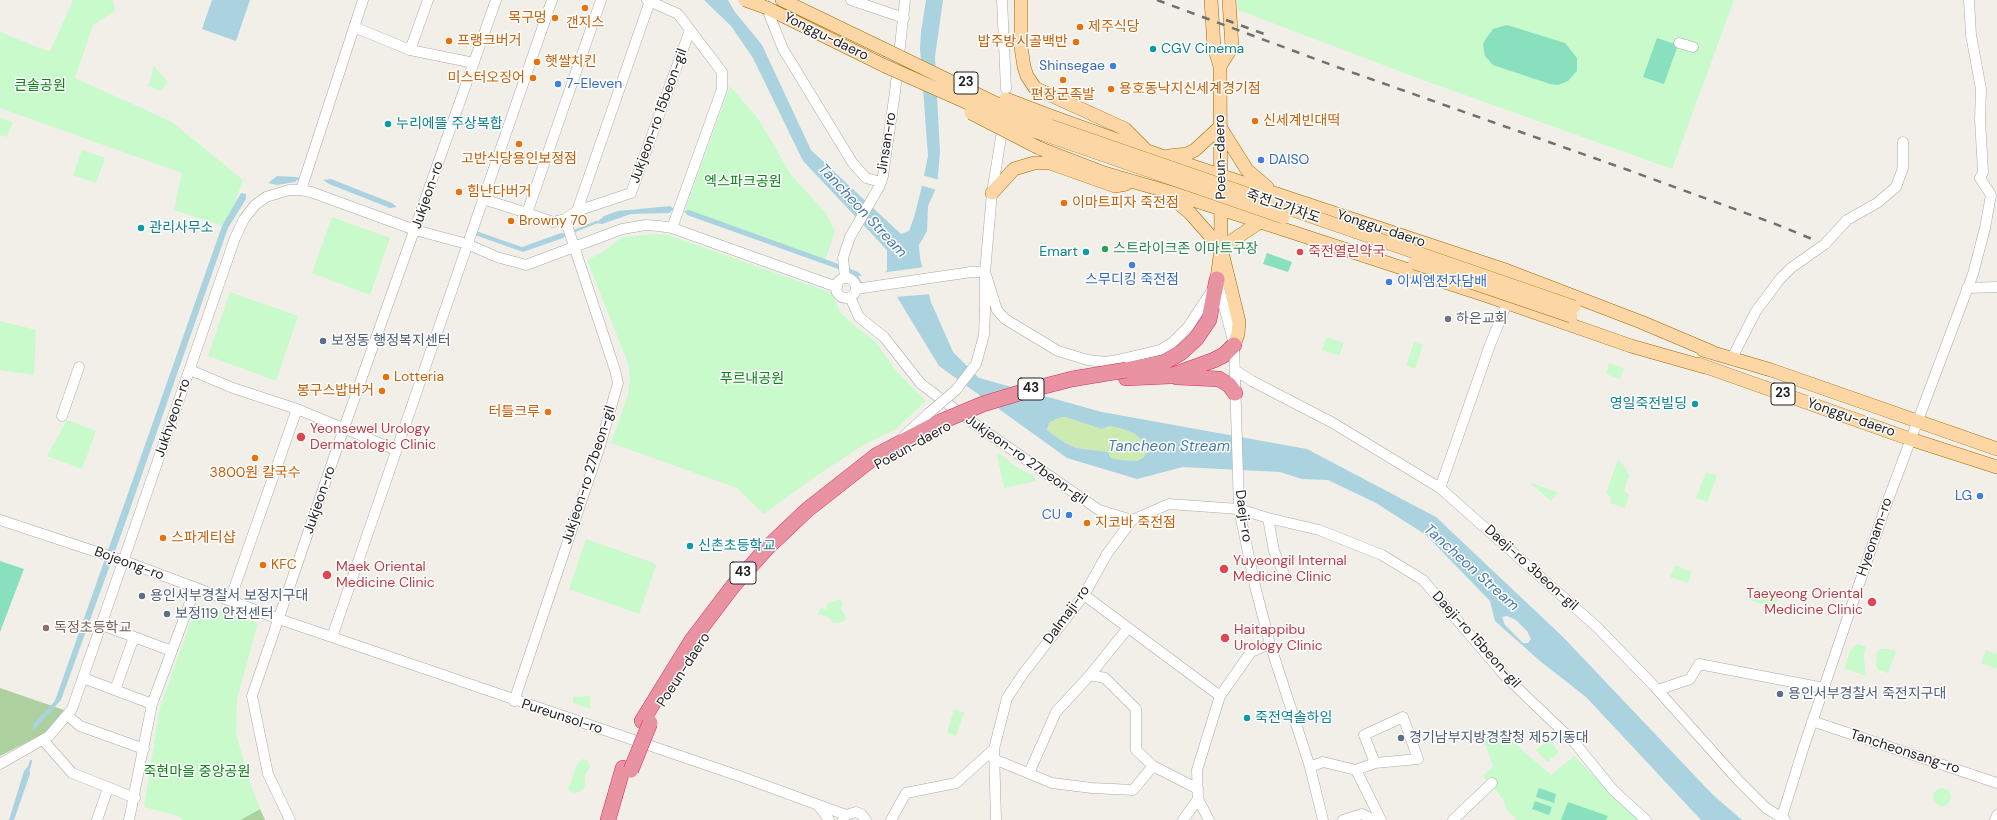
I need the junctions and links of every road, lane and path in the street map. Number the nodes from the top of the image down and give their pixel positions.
1 (363, 0) edge
2 (428, 0) edge
3 (496, 0) edge
4 (552, 0) edge
5 (601, 0) edge
6 (648, 0) edge
7 (745, 0) edge
8 (782, 0) edge
9 (851, 0) edge
10 (905, 0) edge
11 (1002, 0) edge
12 (1021, 0) edge
13 (1211, 0) edge
14 (1229, 0) edge
15 (1969, 0) edge
16 (765, 4) edge
17 (904, 18) junction
18 (354, 27) junction
19 (690, 30) junction
20 (1679, 43) dead end
21 (1693, 47) dead end
22 (410, 50) junction
23 (886, 50) junction
24 (474, 63) junction
25 (885, 66) junction
26 (1220, 66) junction
27 (1006, 89) dead end
28 (1220, 126) junction
29 (1001, 137) dead end
30 (1903, 142) dead end
31 (1147, 150) junction
32 (1168, 158) junction
33 (1221, 175) junction
34 (882, 179) junction
35 (1139, 184) junction
36 (301, 190) junction
37 (1169, 192) junction
38 (992, 193) junction
39 (1278, 194) junction
40 (1994, 196) edge
41 (483, 199) junction
42 (1221, 209) junction
43 (577, 211) junction
44 (526, 214) junction
45 (565, 221) junction
46 (1260, 222) junction
47 (672, 228) junction
48 (416, 230) junction
49 (467, 244) junction
50 (574, 248) junction
51 (1221, 248) junction
52 (985, 272) junction
53 (844, 274) junction
54 (1217, 279) junction
55 (837, 287) junction
56 (1997, 287) edge
57 (861, 288) junction
58 (1967, 288) junction
59 (850, 298) junction
60 (1507, 303) junction
61 (1572, 312) junction
62 (1234, 346) junction
63 (1712, 352) junction
64 (1732, 358) junction
65 (79, 367) dead end
66 (1705, 367) junction
67 (190, 370) junction
68 (1234, 370) junction
69 (1126, 374) junction
70 (1170, 376) junction
71 (1235, 395) junction
72 (297, 409) junction
73 (62, 416) dead end
74 (937, 421) junction
75 (1917, 421) junction
76 (344, 428) junction
77 (1910, 439) junction
78 (1997, 448) edge
79 (396, 450) junction
80 (1997, 467) edge
81 (1440, 488) junction
82 (1239, 509) junction
83 (1268, 518) junction
84 (0, 520) edge
85 (1132, 520) junction
86 (120, 560) junction
87 (1284, 574) dead end
88 (195, 589) junction
89 (1084, 595) junction
90 (230, 600) junction
91 (279, 619) junction
92 (102, 625) junction
93 (1128, 628) junction
94 (134, 637) junction
95 (332, 637) junction
96 (1270, 644) junction
97 (172, 651) junction
98 (1090, 675) junction
99 (83, 678) junction
100 (1824, 688) junction
101 (115, 690) junction
102 (1658, 690) junction
103 (1220, 696) junction
104 (514, 701) junction
105 (152, 704) junction
106 (67, 715) junction
107 (1812, 721) junction
108 (646, 722) junction
109 (43, 740) junction
110 (144, 749) junction
111 (994, 754) junction
112 (1375, 763) junction
113 (0, 764) edge
114 (1153, 766) junction
115 (1310, 767) junction
116 (627, 769) junction
117 (1356, 770) junction
118 (1029, 773) junction
119 (1492, 783) dead end
120 (1997, 783) edge
121 (108, 788) junction
122 (1198, 794) junction
123 (135, 798) junction
124 (818, 805) junction
125 (1997, 815) edge
126 (844, 818) edge
127 (1783, 819) edge
128 (97, 820) edge
129 (129, 820) edge
130 (290, 820) edge
131 (608, 820) edge
132 (616, 820) edge
133 (828, 820) edge
134 (866, 820) edge
135 (890, 820) edge
136 (996, 820) edge
137 (1183, 820) edge
138 (1209, 820) edge
139 (1323, 820) edge
140 (1343, 820) edge
141 (1374, 820) edge
142 (1381, 820) edge
143 (1453, 820) edge
144 (1646, 820) edge
145 (1995, 820) edge

1 - 18 street
2 - 22 street
3 - 24 street, Jukjeon-ro
4 - 41 street
5 - 44 street
6 - 19 street, Jukjeon-ro 15beon-gil
6 - 43 street, Jukjeon-ro 15beon-gil
7 - 16 main road, Yonggu-daero / 23, bridge
8 - 23 main road, Yonggu-daero / 23
9 - 17 street
10 - 17 street, Jinsan-ro
11 - 27 street
12 - 31 main road
13 - 26 main road, Poeun-daero
14 - 26 main road
15 - 40 street
16 - 25 main road, Yonggu-daero / 23
16 - 34 street
17 - 34 street, Jinsan-ro
18 - 22 street
18 - 36 street
19 - 43 street, Jukjeon-ro 15beon-gil
19 - 47 street, Jukjeon-ro 15beon-gil
20 - 21 street
22 - 24 street
23 - 31 main road, Yonggu-daero / 23, bridge
23 - 61 main road, 죽전고가차도, bridge
24 - 48 street, Jukjeon-ro
25 - 35 main road, Yonggu-daero / 23, bridge
25 - 61 main road, 죽전고가차도, bridge
26 - 28 main road, Poeun-daero
28 - 32 main road
28 - 33 main road, Poeun-daero
28 - 39 main road
29 - 38 street
30 - 64 street
31 - 32 main road, Yonggu-daero / 23
32 - 33 main road, Yonggu-daero / 23
32 - 37 main road
33 - 39 main road, Yonggu-daero
33 - 42 main road, Poeun-daero
34 - 53 street, Jinsan-ro
35 - 37 main road, Yonggu-daero / 23
35 - 38 main road
35 - 51 main road
36 - 48 street, Jukhyeon-ro
36 - 67 street, Jukhyeon-ro
37 - 42 main road, Yonggu-daero / 23
38 - 52 street
39 - 63 main road, Yonggu-daero
40 - 58 street, Hyeonam-ro
41 - 44 street
41 - 49 street
42 - 46 main road, Yonggu-daero
42 - 51 main road, Poeun-daero / 43
43 - 45 street, Jukjeon-ro 15beon-gil
44 - 45 street
45 - 50 street
46 - 51 main road
46 - 60 main road, Yonggu-daero
47 - 50 street
47 - 55 street
48 - 49 street
48 - 76 street, Jukjeon-ro
49 - 50 street
49 - 79 street
50 - 104 street, Jukjeon-ro 27beon-gil
51 - 54 main road, Poeun-daero / 43
51 - 62 main road, Poeun-daero / 43
52 - 54 street
52 - 57 street
52 - 74 street, bridge
53 - 55 street
53 - 57 street
54 - 62 street, Daeji-ro
54 - 69 highway, Poeun-daero / 43
55 - 59 street
56 - 58 street
57 - 59 street
58 - 75 street, Hyeonam-ro
59 - 85 street, Jukjeon-ro 27beon-gil
60 - 66 main road, Yonggu-daero
60 - 81 street
61 - 63 main road, Yonggu-daero
61 - 66 main road, Yonggu-daero / 23
62 - 68 street, Daeji-ro
62 - 70 highway, Poeun-daero / 43
63 - 64 main road, Yonggu-daero
64 - 75 main road, Yonggu-daero
65 - 73 street
66 - 77 main road, Yonggu-daero / 23
67 - 72 street
67 - 86 street, Jukhyeon-ro
68 - 71 street, Daeji-ro
68 - 81 street, Daeji-ro 3beon-gil
69 - 70 highway, Poeun-daero / 43
69 - 74 highway, Poeun-daero / 43
70 - 71 highway
71 - 82 street, Daeji-ro
72 - 76 street
72 - 90 street
74 - 108 highway, Poeun-daero / 43
74 - 108 highway, Poeun-daero / 43
75 - 77 street, Hyeonam-ro
75 - 78 main road, Yonggu-daero
76 - 79 street
76 - 91 street, Jukjeon-ro
77 - 80 main road, Yonggu-daero / 23
77 - 100 street, Hyeonam-ro
79 - 95 street
81 - 102 street, Daeji-ro 3beon-gil
82 - 83 street, Daeji-ro 15beon-gil
82 - 85 street
82 - 96 street, Daeji-ro
83 - 87 street
83 - 144 street, Daeji-ro 15beon-gil
84 - 86 street, Bojeong-ro
85 - 89 street, Dalmaji-ro
86 - 88 street, Bojeong-ro
86 - 92 street, Jukhyeon-ro
88 - 90 street, Bojeong-ro
88 - 97 street
89 - 93 street
89 - 111 street, Dalmaji-ro
90 - 91 street, Bojeong-ro
91 - 95 street, Pureunsol-ro
91 - 130 street, Jukjeon-ro
92 - 94 street
92 - 99 street, Jukhyeon-ro
93 - 98 street
93 - 103 street
94 - 97 street
94 - 101 street
95 - 104 street, Pureunsol-ro
96 - 103 street
96 - 115 street, Daeji-ro
97 - 105 street
98 - 114 street
98 - 118 street
99 - 101 street
99 - 106 street, Jukhyeon-ro
100 - 102 street
100 - 107 street, Hyeonam-ro
101 - 105 street
102 - 127 street, Daeji-ro 3beon-gil
103 - 122 street
104 - 124 street, Pureunsol-ro
105 - 110 street
106 - 109 street, Jukhyeon-ro
106 - 110 street
107 - 120 street, Tancheonsang-ro
107 - 127 street, Hyeonam-ro
108 - 116 highway, Poeun-daero / 43, bridge
109 - 113 street, Jukhyeon-ro
109 - 121 street
110 - 123 street
111 - 118 street
111 - 135 street
111 - 136 street, Dalmaji-ro
112 - 112 street
112 - 117 street
114 - 118 street
114 - 122 street
115 - 117 street
115 - 139 street, Daeji-ro
116 - 131 highway, Poeun-daero / 43
116 - 132 highway, Poeun-daero / 43
117 - 142 street
119 - 143 street
121 - 123 street
121 - 128 street
122 - 137 street
122 - 138 street
123 - 129 street
124 - 126 street, Pureunsol-ro
124 - 133 street
125 - 145 street
126 - 134 street, Pureunsol-ro
140 - 141 street

